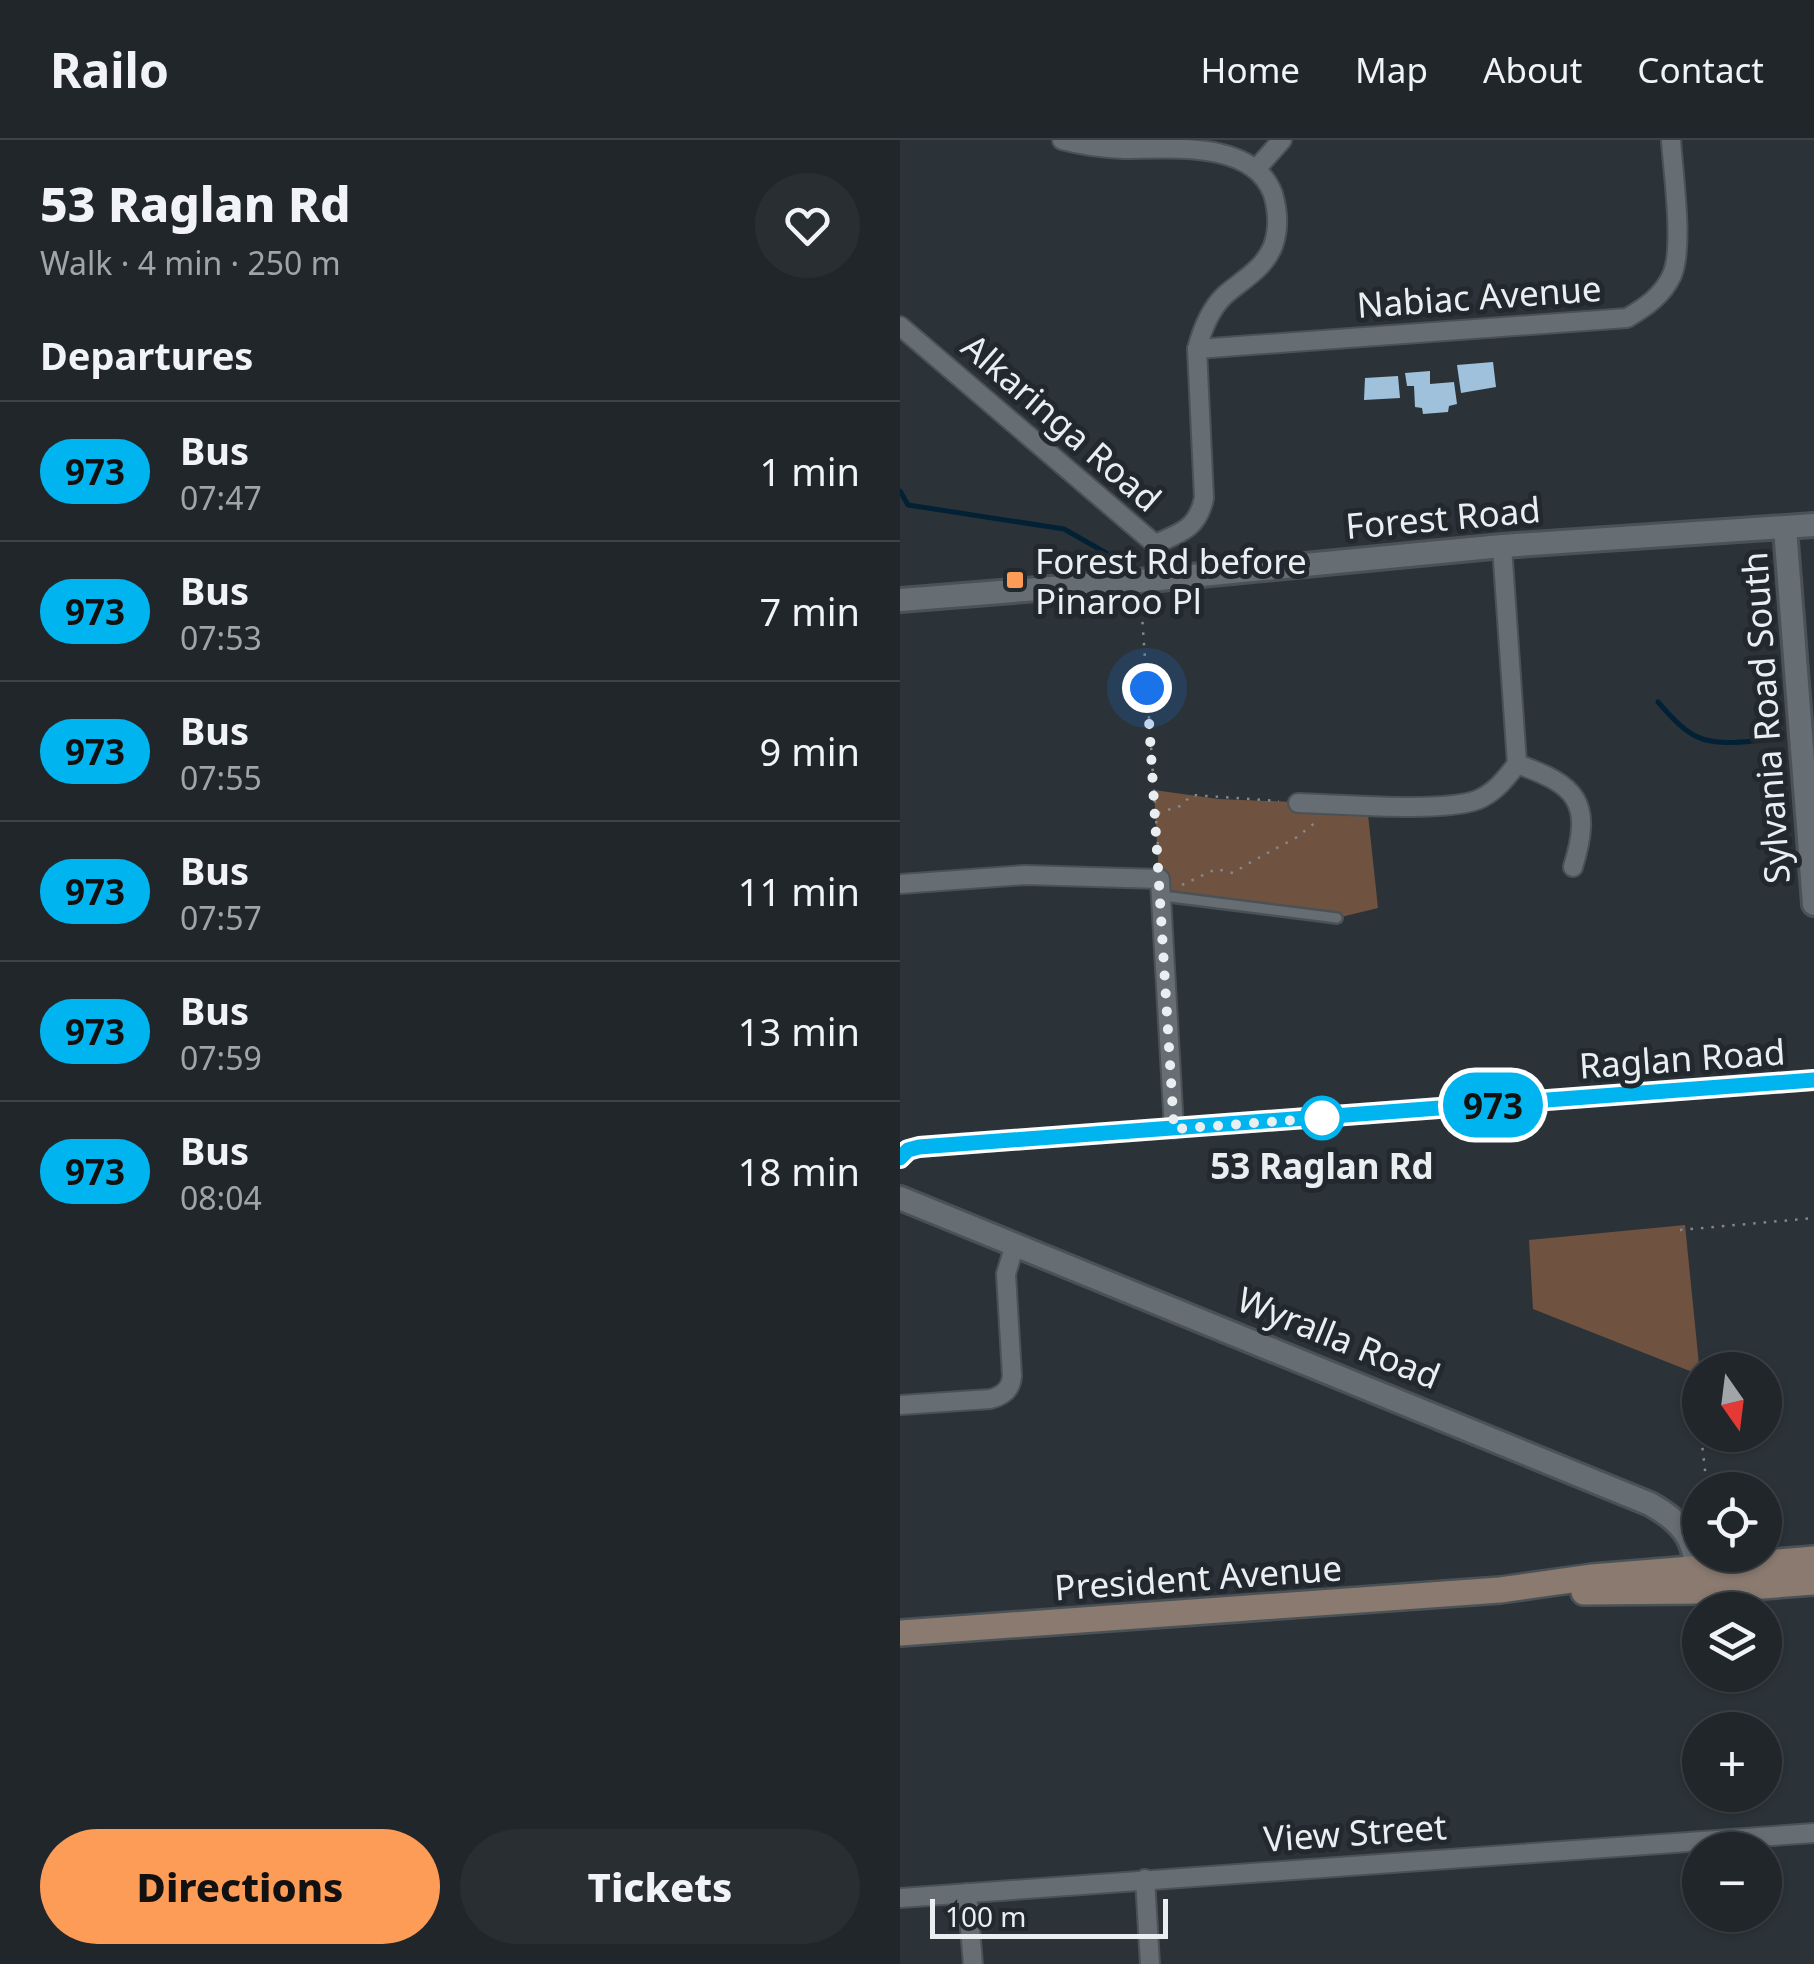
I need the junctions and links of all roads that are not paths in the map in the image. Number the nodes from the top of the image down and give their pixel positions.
1 (1062, 140) edge
2 (1282, 140) edge
3 (1671, 140) edge
4 (1258, 166) junction
5 (900, 326) edge
6 (1197, 349) junction
7 (1814, 525) edge
8 (1785, 528) junction
9 (1155, 544) junction
10 (1502, 546) junction
11 (1151, 579) junction
12 (900, 600) edge
13 (1518, 764) junction
14 (1298, 803) road end
15 (1573, 867) dead end
16 (900, 884) edge
17 (1160, 887) junction
18 (1814, 904) edge
19 (1337, 918) dead end
20 (1814, 1080) edge
21 (1174, 1129) junction
22 (900, 1158) edge
23 (900, 1198) edge
24 (1015, 1244) junction
25 (900, 1405) edge
26 (1814, 1558) edge
27 (1698, 1579) junction
28 (1814, 1582) edge
29 (900, 1633) edge
30 (1814, 1833) edge
31 (1146, 1878) junction
32 (968, 1894) junction
33 (900, 1898) edge
34 (973, 1964) edge
35 (1150, 1964) edge

1 - 4 street
2 - 4 street
3 - 6 street, Nabiac Avenue
4 - 6 street
5 - 9 street, Alkaringa Road
6 - 9 street
7 - 8 street, Forest Road
8 - 10 street, Forest Road
8 - 18 street, Sylvania Road South
9 - 11 street, Alkaringa Road
10 - 11 street, Forest Road
10 - 13 street
11 - 12 street, Forest Road
13 - 14 street
13 - 15 street
16 - 17 street
17 - 19 lane
17 - 21 street
20 - 21 street, Raglan Road
21 - 22 street, Raglan Road
23 - 24 street, Wyralla Road
24 - 25 street
24 - 27 street, Wyralla Road
26 - 27 main road, President Avenue
27 - 28 main road, President Avenue
27 - 29 main road, President Avenue
30 - 31 street, View Street
31 - 32 street, View Street
31 - 35 street
32 - 33 street, View Street
32 - 34 street

